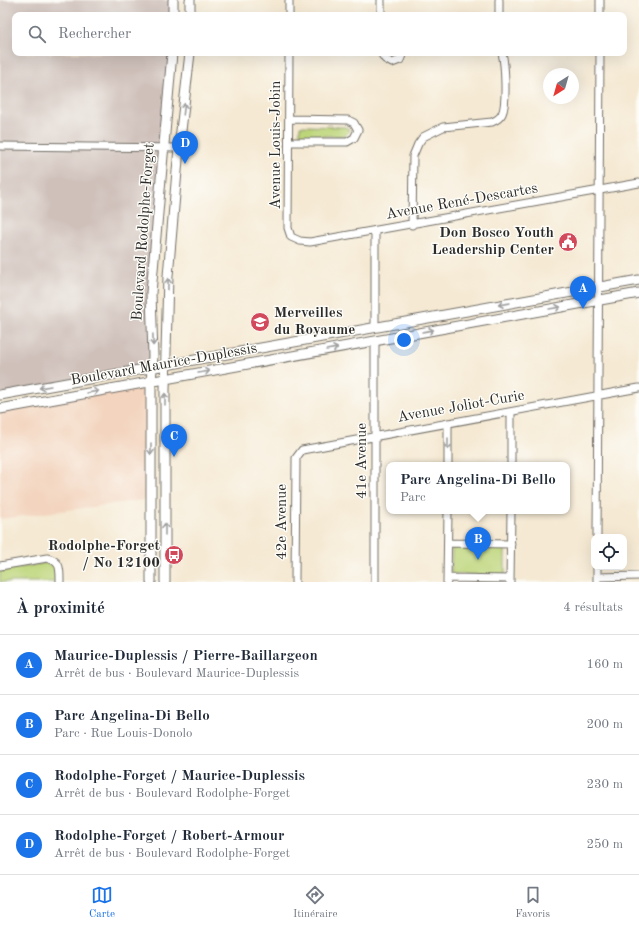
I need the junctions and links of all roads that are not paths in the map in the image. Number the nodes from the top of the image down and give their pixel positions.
1 (173, 0) edge
2 (190, 0) edge
3 (289, 0) edge
4 (381, 0) edge
5 (499, 0) edge
6 (600, 0) edge
7 (173, 12) edge
8 (190, 12) edge
9 (289, 12) edge
10 (381, 12) edge
11 (499, 12) edge
12 (600, 12) edge
13 (172, 56) edge
14 (190, 56) edge
15 (289, 56) edge
16 (383, 56) edge
17 (402, 56) edge
18 (503, 56) edge
19 (600, 56) edge
20 (289, 120) junction
21 (289, 142) junction
22 (0, 146) edge
23 (163, 147) junction
24 (179, 148) junction
25 (639, 183) edge
26 (599, 190) junction
27 (412, 224) junction
28 (375, 232) junction
29 (291, 237) joint
30 (639, 280) edge
31 (598, 287) junction
32 (639, 293) edge
33 (598, 300) junction
34 (376, 328) junction
35 (376, 341) junction
36 (167, 365) junction
37 (152, 368) junction
38 (165, 379) junction
39 (151, 382) junction
40 (639, 388) edge
41 (0, 395) edge
42 (597, 396) junction
43 (0, 409) edge
44 (511, 412) junction
45 (448, 423) junction
46 (375, 436) junction
47 (296, 462) joint
48 (448, 462) edge
49 (511, 462) edge
50 (448, 514) edge
51 (511, 514) edge
52 (597, 534) edge
53 (449, 543) junction
54 (511, 544) junction
55 (0, 566) edge
56 (639, 576) edge
57 (597, 579) edge
58 (448, 580) edge
59 (510, 580) edge
60 (60, 582) edge
61 (151, 582) edge
62 (165, 582) edge
63 (295, 582) edge
64 (375, 582) edge

1 - 7 street
2 - 8 street
3 - 9 street
4 - 10 street
5 - 11 street
6 - 12 street
13 - 23 street, Boulevard Rodolphe-Forget
24 -> 14 street, Boulevard Rodolphe-Forget
15 - 20 street, Avenue Louis-Jobin
16 - 17 street
18 - 27 street
19 - 26 street
20 - 21 street, Avenue Louis-Jobin
20 - 21 street
21 - 29 street, Avenue Louis-Jobin
22 - 23 street
23 - 24 street
23 -> 37 street, Boulevard Rodolphe-Forget
36 -> 24 street, Boulevard Rodolphe-Forget
25 - 26 street, Avenue René-Descartes
26 - 27 street, Avenue René-Descartes
26 - 31 street
27 - 28 street, Avenue René-Descartes
28 - 29 street, Avenue René-Descartes
28 - 34 street
30 - 31 street, Boulevard Maurice-Duplessis
31 - 33 street
31 -> 34 street, Boulevard Maurice-Duplessis
32 - 33 street, Boulevard Maurice-Duplessis
35 -> 33 street, Boulevard Maurice-Duplessis
33 - 42 street
34 - 36 street, Boulevard Maurice-Duplessis
38 -> 35 street, Boulevard Maurice-Duplessis
35 - 46 street, 41e Avenue
36 - 37 street, Boulevard Maurice-Duplessis
36 - 38 street, Boulevard Rodolphe-Forget
37 - 39 street, Boulevard Rodolphe-Forget
37 -> 41 street, Boulevard Maurice-Duplessis
38 - 39 street, Boulevard Maurice-Duplessis
62 -> 38 street, Boulevard Rodolphe-Forget
43 -> 39 street, Boulevard Maurice-Duplessis
39 -> 61 street, Boulevard Rodolphe-Forget
40 - 42 street, Avenue Joliot-Curie
42 - 44 street, Avenue Joliot-Curie
42 - 52 street
44 - 45 street, Avenue Joliot-Curie
44 - 49 street
45 - 46 street, Avenue Joliot-Curie
45 -> 48 street
46 - 47 street, Avenue Joliot-Curie
46 - 64 street, 41e Avenue
47 - 63 street, 42e Avenue
50 - 53 street
51 - 54 street
53 - 54 street
53 - 58 street
54 - 59 street
55 - 60 street
56 - 57 street
58 - 59 street

